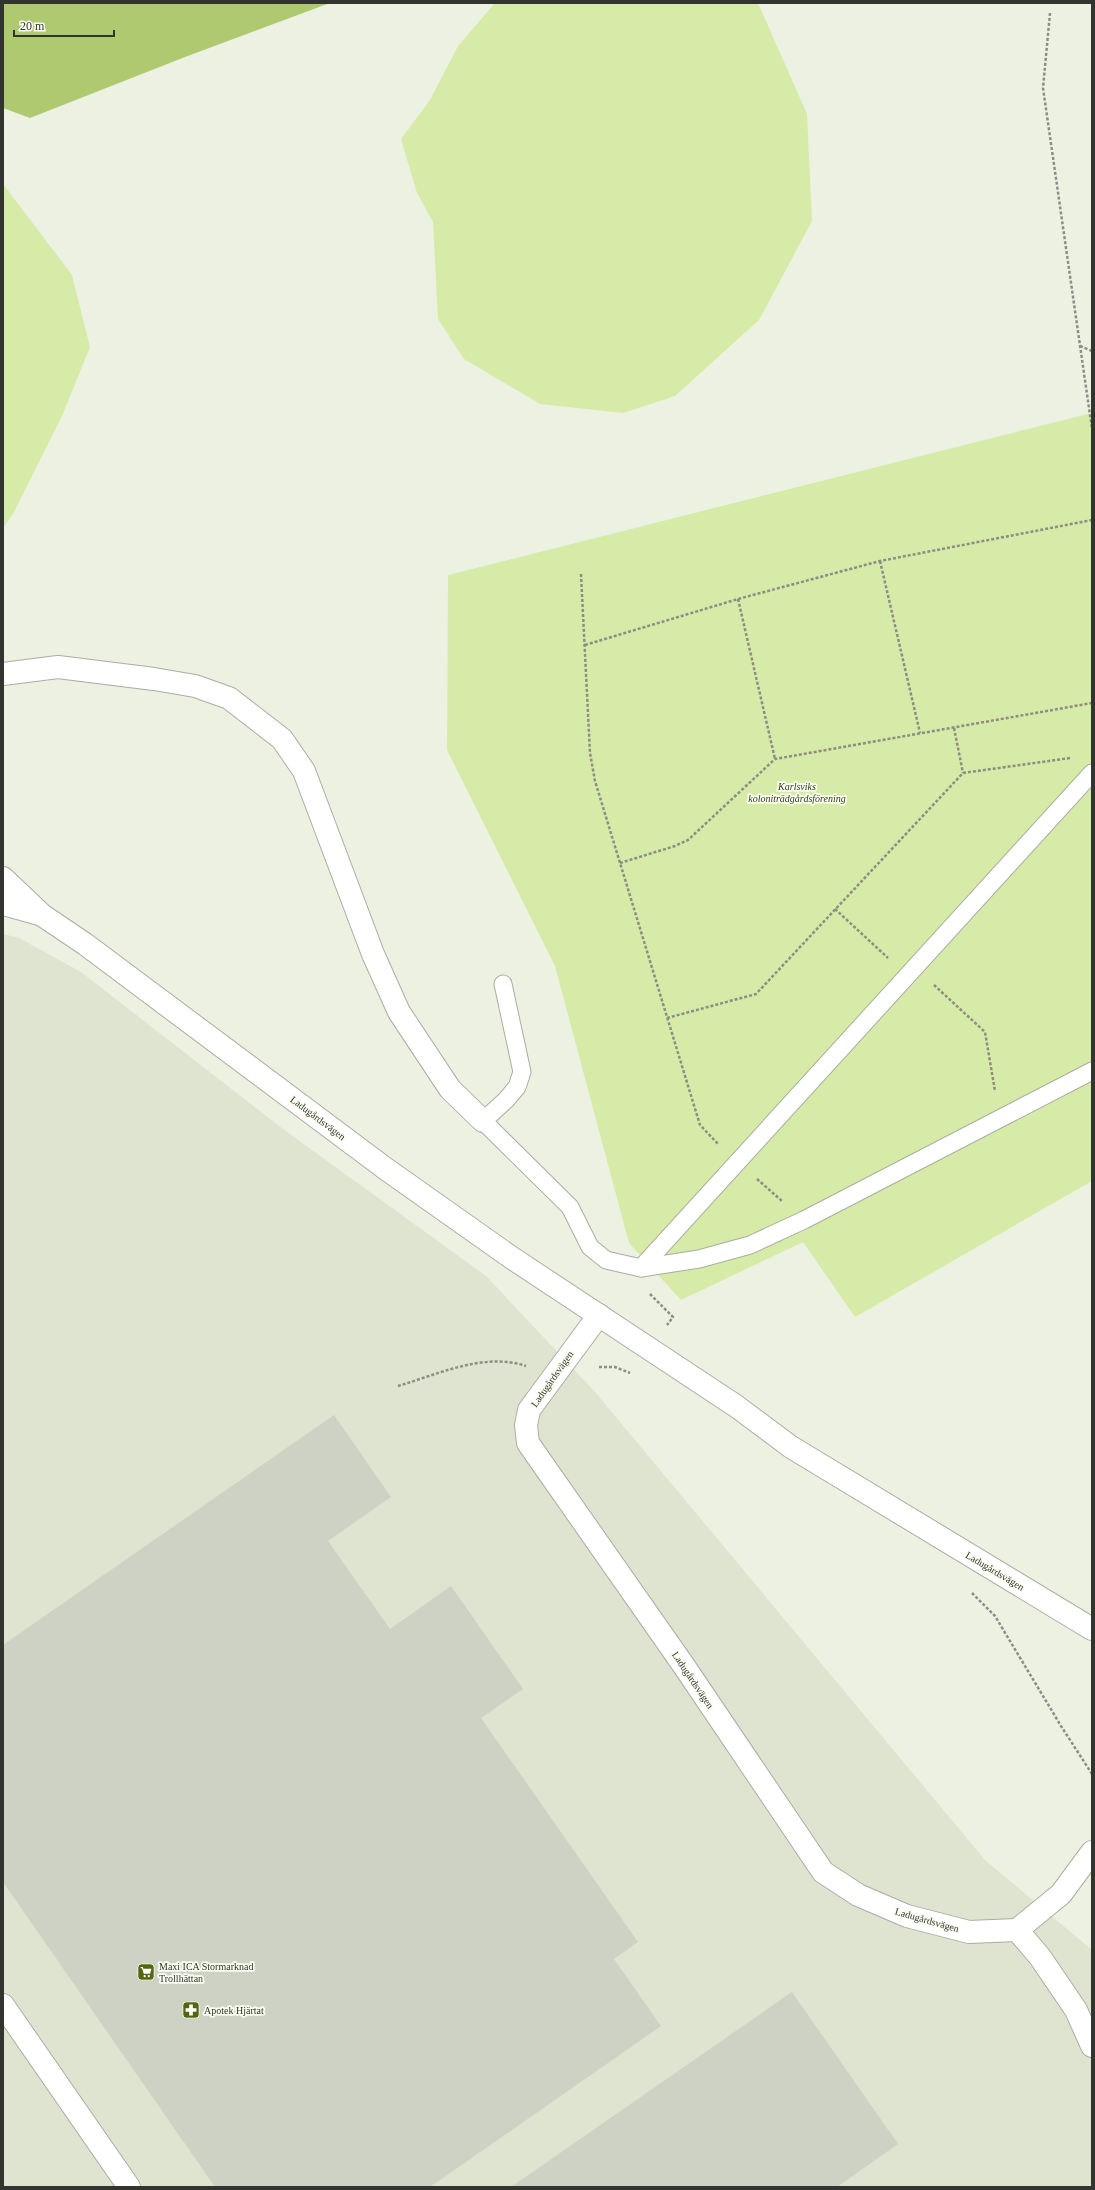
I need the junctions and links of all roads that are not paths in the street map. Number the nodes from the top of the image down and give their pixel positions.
1 (3, 674) edge
2 (1092, 773) edge
3 (3, 878) edge
4 (3, 904) edge
5 (42, 915) junction
6 (504, 984) dead end
7 (1092, 1071) edge
8 (483, 1121) junction
9 (641, 1268) junction
10 (599, 1315) junction
11 (1092, 1629) edge
12 (1092, 1852) edge
13 (1017, 1930) junction
14 (3, 2005) edge
15 (1092, 2046) edge
16 (129, 2187) edge

1 - 8 street
2 - 9 lane
3 - 5 street, Ladugårdsvägen
4 - 5 street, Ladugårdsvägen
5 - 10 street, Ladugårdsvägen
6 - 8 lane
7 - 9 lane
8 - 9 lane
10 - 11 street, Ladugårdsvägen
10 - 13 street, Ladugårdsvägen
12 - 13 street
13 - 15 street
14 - 16 street

